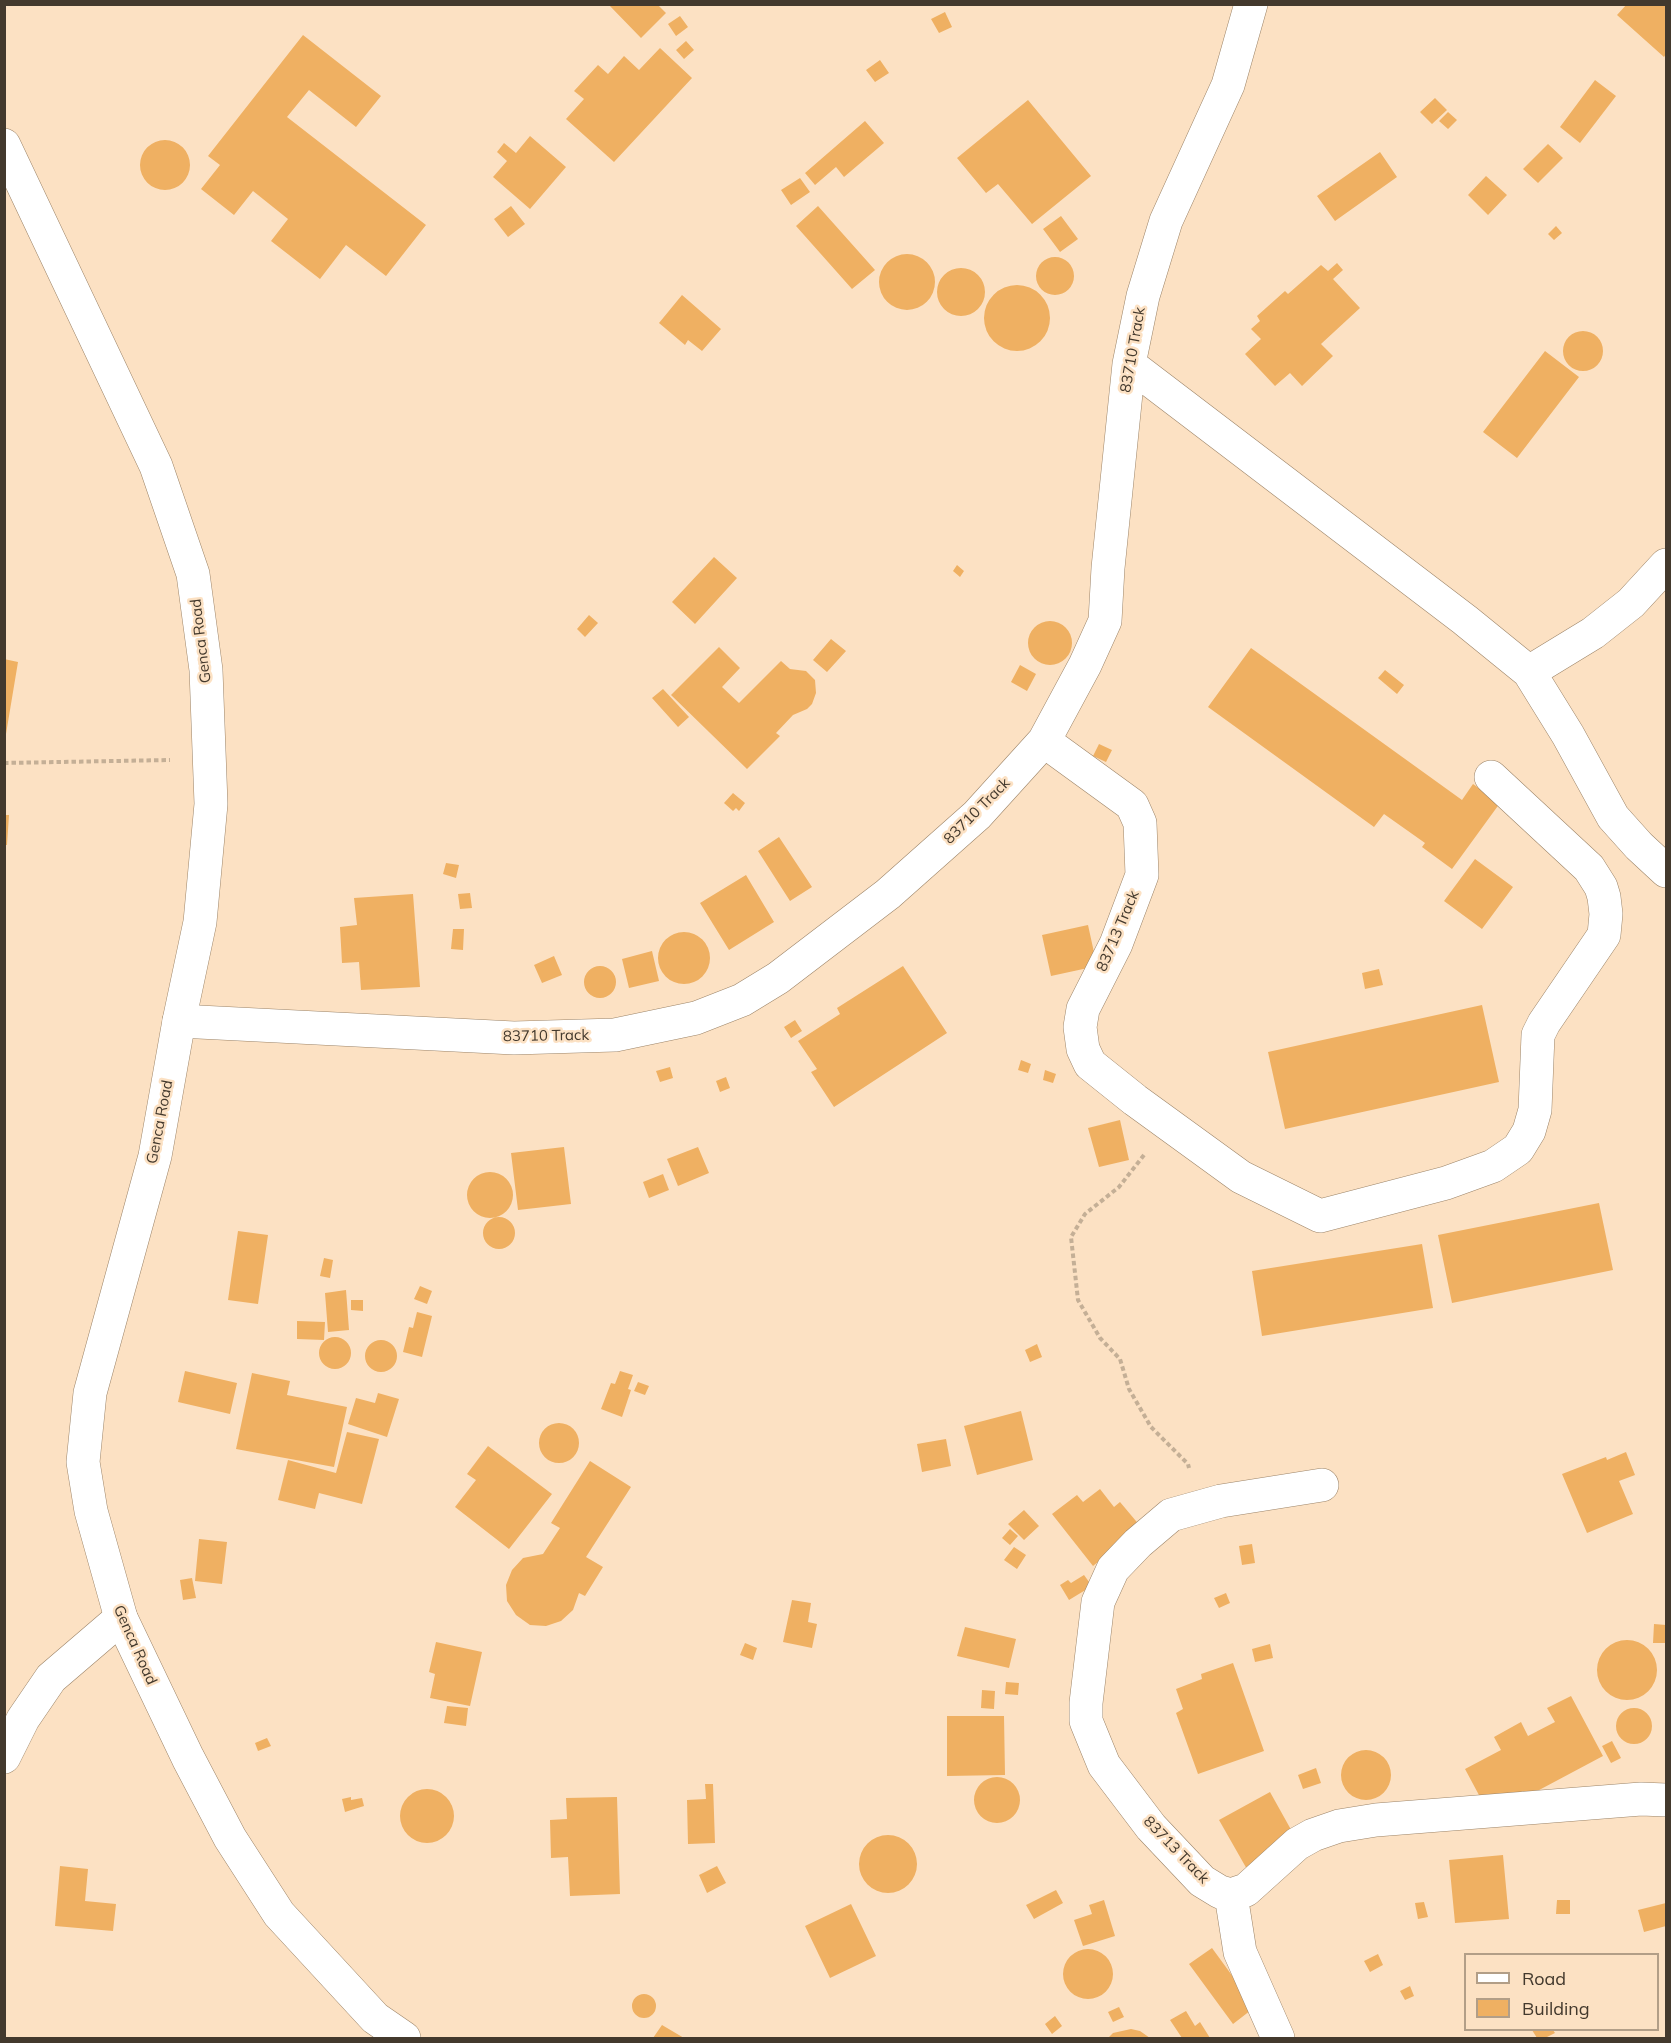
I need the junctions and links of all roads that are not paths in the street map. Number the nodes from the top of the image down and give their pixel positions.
1 (1251, 4) edge
2 (4, 145) edge
3 (1129, 364) junction
4 (1666, 565) edge
5 (1529, 672) junction
6 (1044, 741) junction
7 (1491, 777) dead end
8 (1666, 871) edge
9 (179, 1021) junction
10 (1322, 1485) dead end
11 (121, 1618) junction
12 (4, 1757) edge
13 (1666, 1800) edge
14 (1232, 1895) junction
15 (404, 2038) edge
16 (1278, 2038) edge

1 - 3 street, 83710 Track
2 - 9 street, Genca Road
3 - 5 street
3 - 6 street, 83710 Track
4 - 5 street
5 - 8 street
6 - 7 street, 83713 Track
6 - 9 street, 83710 Track
9 - 11 street, Genca Road
10 - 14 street, 83713 Track
11 - 12 street
11 - 15 street, Genca Road
13 - 14 street
14 - 16 street

